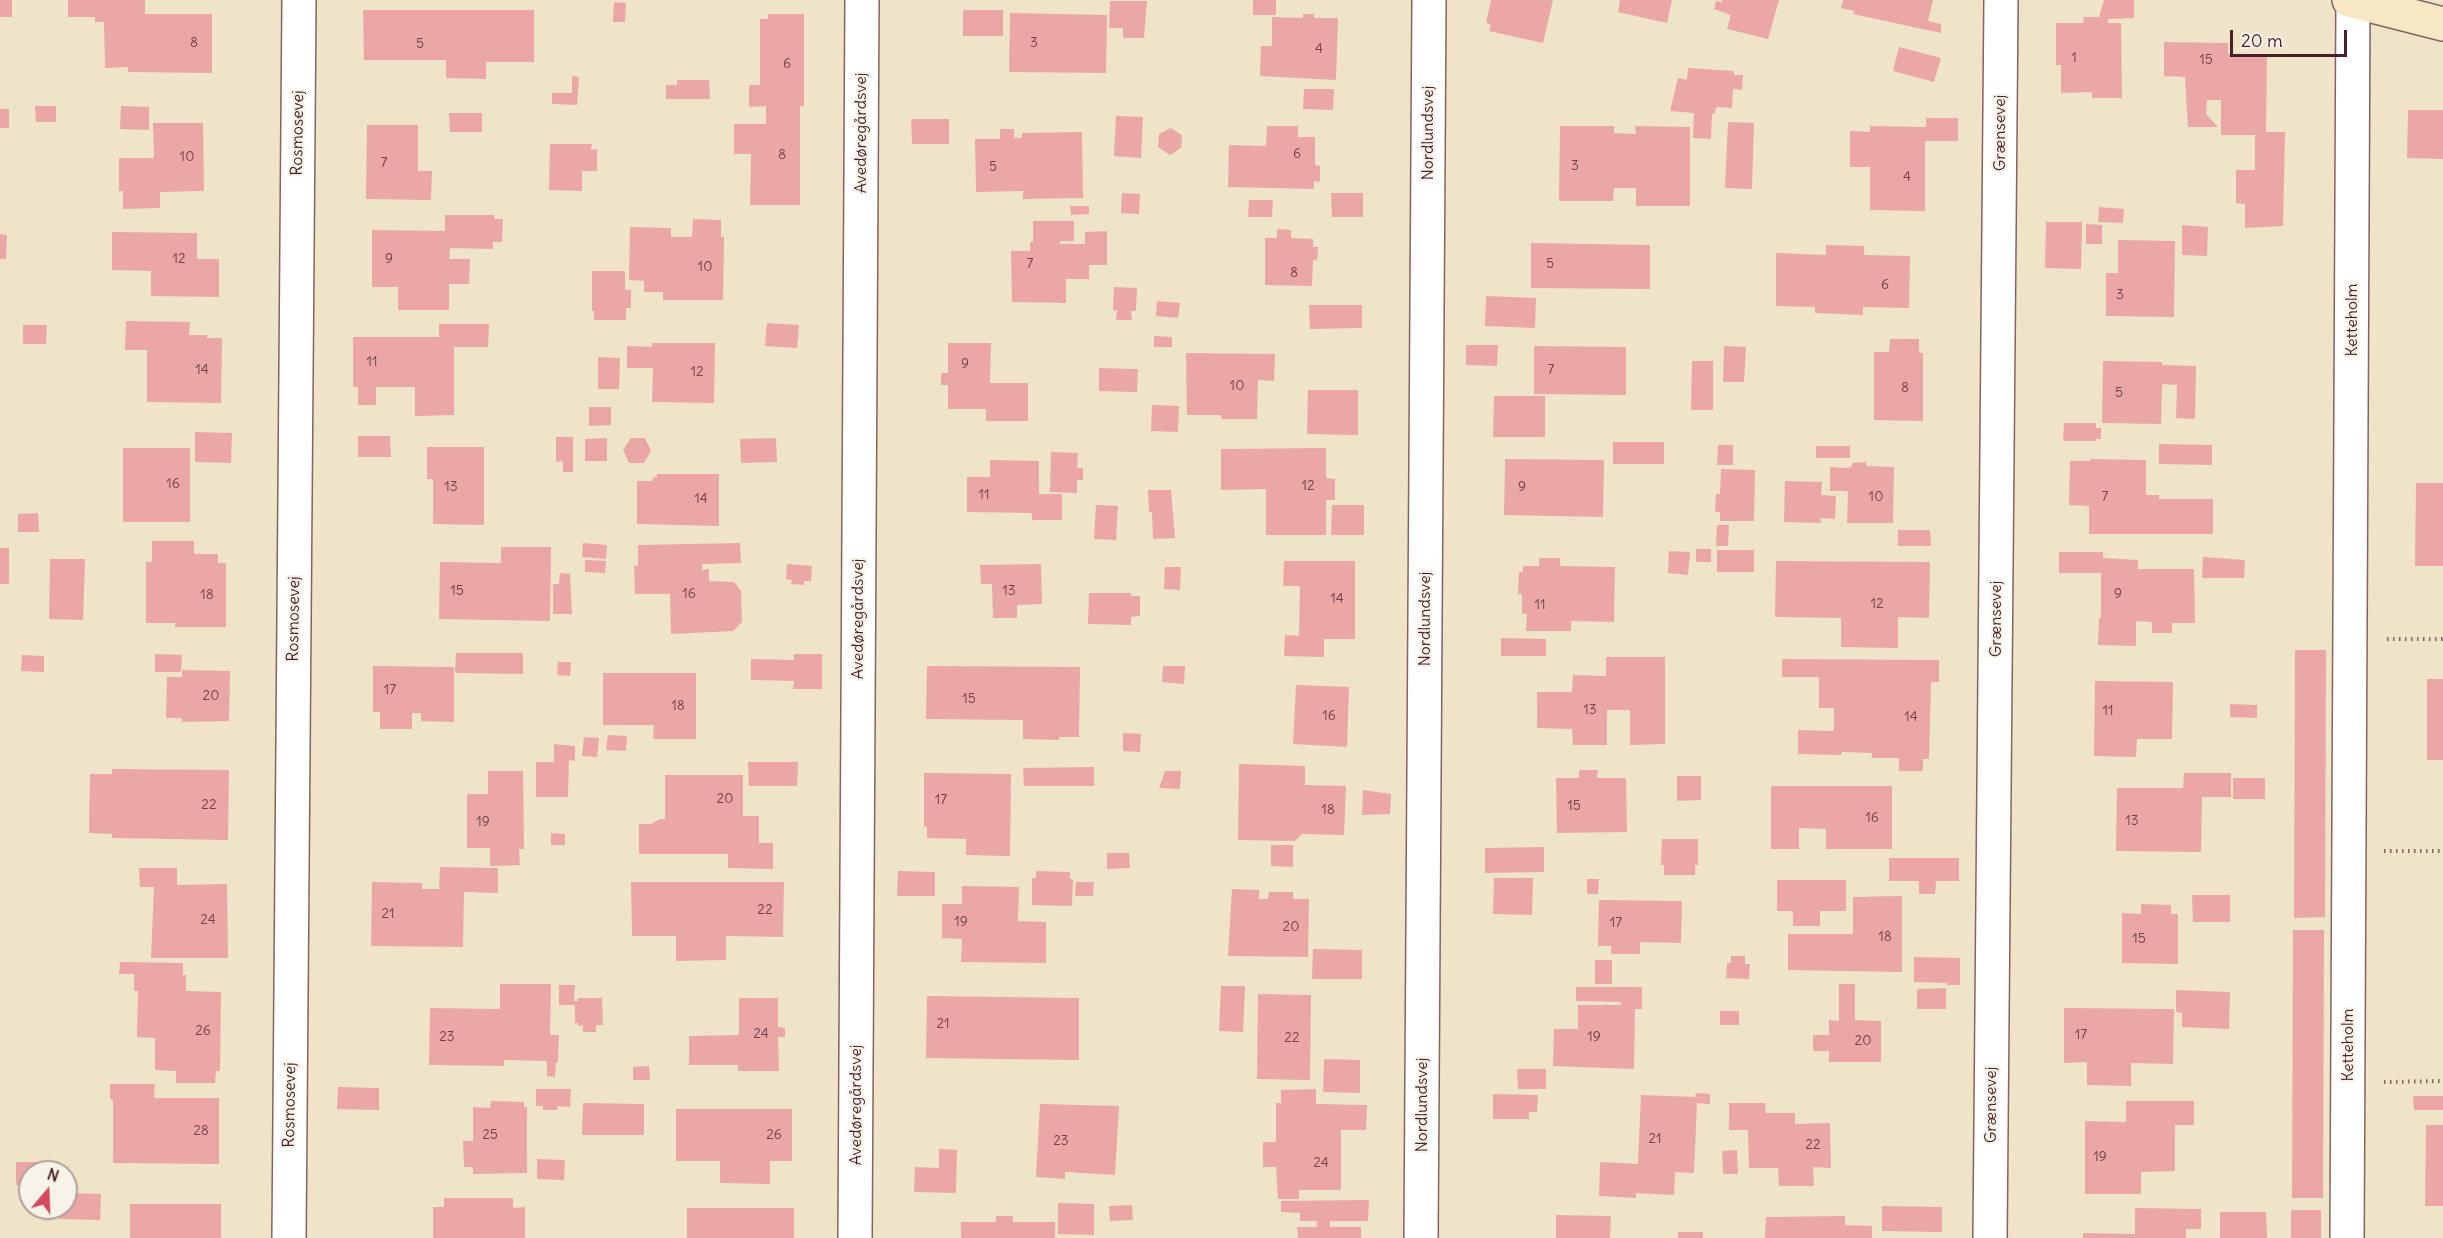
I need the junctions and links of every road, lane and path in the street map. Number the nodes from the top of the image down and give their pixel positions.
1 (299, 0) edge
2 (862, 0) edge
3 (1429, 0) edge
4 (2001, 0) edge
5 (2351, 1) edge
6 (2443, 24) edge
7 (2350, 639) junction
8 (2443, 639) edge
9 (2443, 851) edge
10 (2349, 852) junction
11 (2443, 1081) edge
12 (2348, 1082) junction
13 (289, 1238) edge
14 (855, 1238) edge
15 (1421, 1238) edge
16 (1990, 1238) edge
17 (2347, 1238) edge

1 - 13 street, Rosmosevej
2 - 14 street, Avedøregårdsvej
3 - 15 street, Nordlundsvej
4 - 16 street, Grænsevej
5 - 6 street
5 - 7 street, Ketteholm
7 - 8 path
7 - 10 street, Ketteholm
9 - 10 path
10 - 12 street, Ketteholm
11 - 12 path
12 - 17 street, Ketteholm

